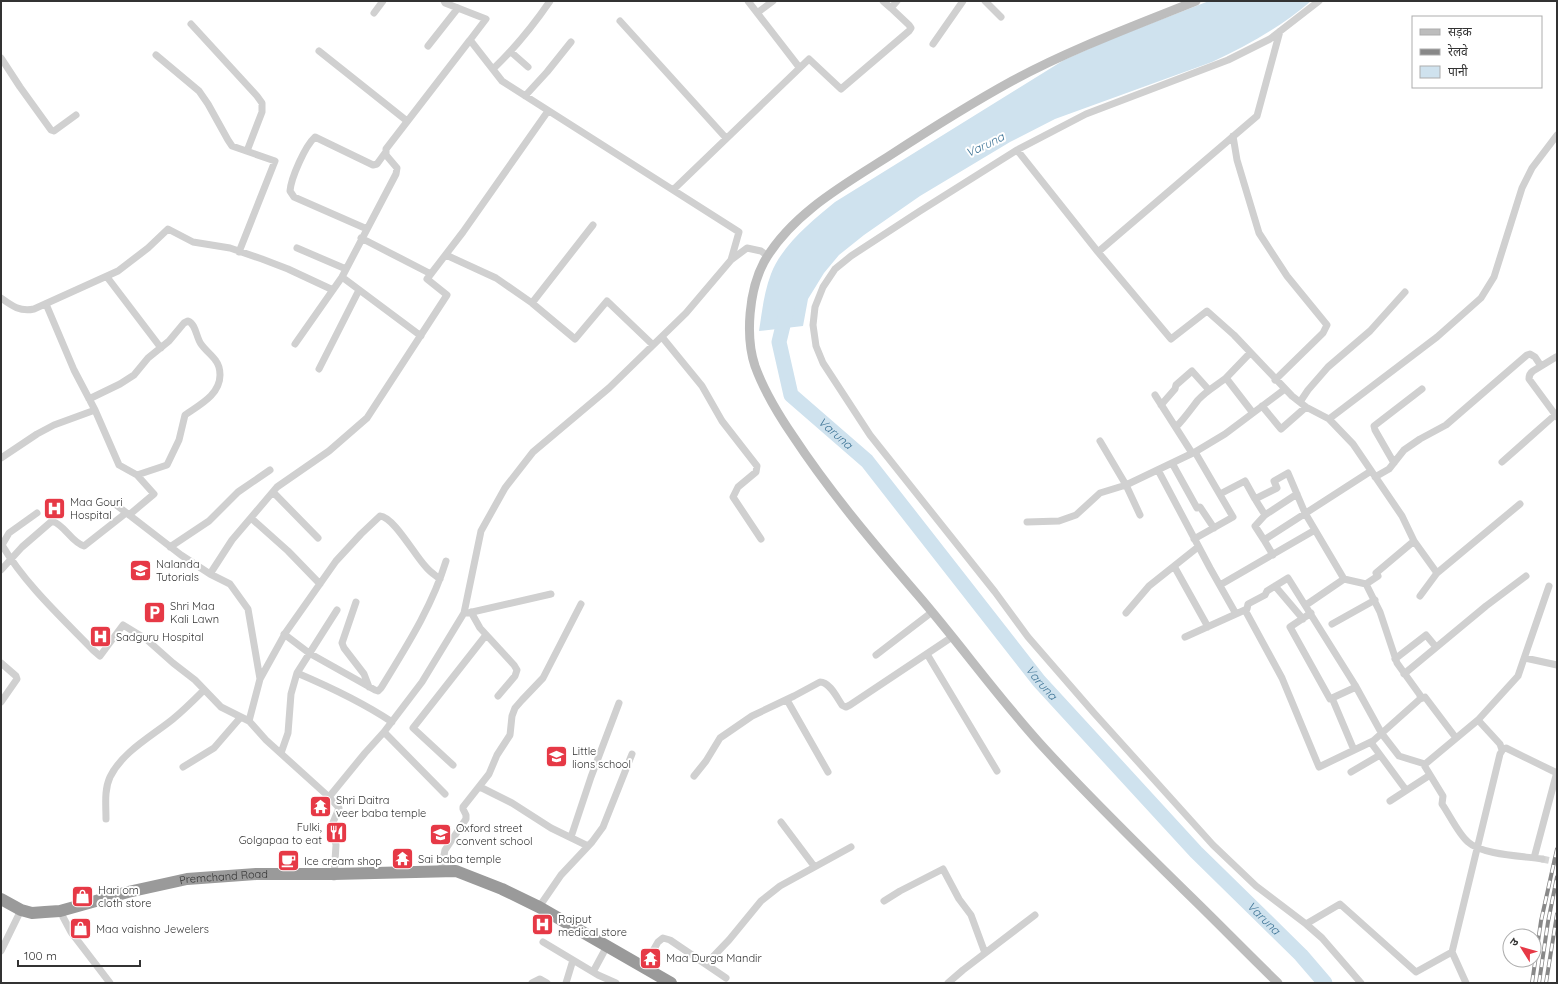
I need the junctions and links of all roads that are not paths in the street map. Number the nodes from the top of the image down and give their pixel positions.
1 (384, 1) edge
2 (444, 1) edge
3 (550, 1) edge
4 (748, 1) edge
5 (773, 1) edge
6 (883, 1) edge
7 (897, 1) edge
8 (963, 1) edge
9 (1196, 1) edge
10 (1318, 1) edge
11 (987, 2) edge
12 (458, 8) junction
13 (891, 8) junction
14 (374, 13) dead end
15 (757, 13) junction
16 (1001, 17) dead end
17 (620, 21) dead end
18 (191, 24) dead end
19 (1280, 31) junction
20 (470, 40) junction
21 (571, 42) dead end
22 (933, 44) dead end
23 (428, 46) dead end
24 (319, 51) dead end
25 (511, 52) junction
26 (156, 55) dead end
27 (1, 58) edge
28 (528, 67) dead end
29 (799, 67) junction
30 (493, 69) junction
31 (525, 96) junction
32 (548, 111) junction
33 (76, 115) dead end
34 (407, 121) junction
35 (1557, 135) edge
36 (1233, 136) junction
37 (726, 138) junction
38 (1016, 150) junction
39 (247, 151) junction
40 (385, 153) junction
41 (674, 189) junction
42 (594, 225) dead end
43 (367, 229) junction
44 (361, 238) junction
45 (298, 248) dead end
46 (239, 252) junction
47 (1098, 252) junction
48 (446, 254) junction
49 (768, 256) junction
50 (730, 260) junction
51 (346, 269) junction
52 (431, 274) junction
53 (106, 277) junction
54 (342, 277) junction
55 (333, 290) junction
56 (360, 290) junction
57 (1405, 292) dead end
58 (1, 298) edge
59 (532, 303) junction
60 (46, 304) junction
61 (421, 336) junction
62 (662, 336) junction
63 (295, 344) dead end
64 (653, 346) junction
65 (161, 348) junction
66 (1250, 353) junction
67 (1556, 357) edge
68 (1541, 366) junction
69 (319, 369) dead end
70 (1226, 378) junction
71 (1275, 380) junction
72 (1285, 389) junction
73 (1422, 389) dead end
74 (1209, 390) junction
75 (1155, 395) dead end
76 (89, 399) junction
77 (1300, 402) junction
78 (1161, 405) junction
79 (1262, 406) junction
80 (1306, 407) junction
81 (95, 410) junction
82 (1253, 413) junction
83 (1556, 416) edge
84 (1329, 419) junction
85 (1176, 428) junction
86 (1100, 441) dead end
87 (1193, 452) junction
88 (1, 458) edge
89 (1502, 462) dead end
90 (1172, 463) junction
91 (1394, 463) junction
92 (270, 470) dead end
93 (1158, 470) junction
94 (137, 474) junction
95 (1373, 474) junction
96 (1126, 485) junction
97 (273, 492) junction
98 (1220, 494) junction
99 (1297, 494) junction
100 (1255, 499) junction
101 (115, 504) dead end
102 (1520, 504) dead end
103 (37, 513) dead end
104 (1305, 513) junction
105 (128, 514) junction
106 (1140, 515) dead end
107 (1264, 515) junction
108 (251, 518) junction
109 (1026, 522) dead end
110 (1214, 528) junction
111 (1315, 530) junction
112 (318, 538) dead end
113 (761, 539) dead end
114 (1194, 539) junction
115 (1264, 540) junction
116 (1414, 541) junction
117 (170, 547) junction
118 (1198, 547) junction
119 (1273, 555) junction
120 (11, 560) junction
121 (446, 561) dead end
122 (1174, 566) junction
123 (1, 570) edge
124 (1437, 573) junction
125 (210, 574) junction
126 (1526, 576) dead end
127 (440, 579) junction
128 (1344, 579) junction
129 (320, 584) junction
130 (1366, 584) junction
131 (1220, 585) junction
132 (1275, 586) junction
133 (1549, 586) dead end
134 (551, 594) dead end
135 (1420, 596) dead end
136 (1375, 600) junction
137 (356, 602) dead end
138 (581, 604) dead end
139 (1306, 605) junction
140 (337, 610) dead end
141 (1245, 610) junction
142 (932, 612) junction
143 (468, 613) junction
144 (1126, 613) dead end
145 (1311, 613) junction
146 (1236, 614) junction
147 (1303, 619) junction
148 (1332, 624) dead end
149 (1208, 626) junction
150 (284, 634) junction
151 (486, 634) junction
152 (952, 637) junction
153 (1185, 637) dead end
154 (1436, 647) junction
155 (309, 653) junction
156 (927, 654) junction
157 (876, 655) dead end
158 (1395, 658) junction
159 (1525, 658) junction
160 (1, 663) edge
161 (1557, 665) edge
162 (297, 673) junction
163 (1404, 674) junction
164 (260, 679) junction
165 (368, 687) junction
166 (1356, 687) junction
167 (204, 690) junction
168 (498, 696) dead end
169 (1332, 698) junction
170 (1420, 699) junction
171 (787, 700) junction
172 (1, 702) edge
173 (619, 703) dead end
174 (240, 718) junction
175 (1478, 720) junction
176 (248, 721) junction
177 (392, 722) junction
178 (384, 732) junction
179 (1382, 734) junction
180 (1456, 738) junction
181 (1373, 741) junction
182 (1354, 750) junction
183 (1502, 750) junction
184 (281, 753) junction
185 (632, 754) dead end
186 (1380, 755) junction
187 (1425, 764) junction
188 (453, 765) dead end
189 (183, 767) dead end
190 (996, 771) dead end
191 (828, 772) dead end
192 (1351, 772) dead end
193 (1557, 772) edge
194 (1430, 775) junction
195 (694, 776) dead end
196 (480, 787) junction
197 (1406, 790) junction
198 (445, 794) dead end
199 (329, 797) junction
200 (1390, 801) dead end
201 (106, 819) dead end
202 (781, 822) dead end
203 (571, 837) junction
204 (588, 846) junction
205 (851, 847) dead end
206 (1476, 848) junction
207 (1534, 858) junction
208 (1542, 859) tunnel mouth
209 (814, 866) junction
210 (441, 871) junction
211 (334, 877) junction
212 (475, 878) junction
213 (1, 899) edge
214 (884, 901) dead end
215 (540, 907) junction
216 (1, 908) edge
217 (19, 913) junction
218 (1035, 915) dead end
219 (63, 917) junction
220 (1306, 924) junction
221 (543, 942) dead end
222 (607, 946) junction
223 (1, 951) edge
224 (1452, 952) junction
225 (985, 953) junction
226 (573, 960) junction
227 (706, 964) junction
228 (643, 968) junction
229 (593, 972) junction
230 (726, 978) dead end
231 (658, 979) edge
232 (600, 980) edge
233 (110, 983) edge
234 (532, 983) edge
235 (547, 983) edge
236 (566, 983) edge
237 (616, 983) edge
238 (671, 983) edge
239 (948, 983) edge
240 (1278, 983) edge
241 (1361, 983) edge
242 (1466, 983) edge

1 - 14 street
2 - 12 street
3 - 25 street
4 - 15 street
5 - 15 street
6 - 13 street
7 - 13 street
8 - 22 street
9 - 49 street
10 - 19 street
11 - 16 street
12 - 20 street
12 - 23 street
13 - 29 street
15 - 29 street
17 - 37 street
18 - 39 street
19 - 36 street
19 - 38 street
20 - 30 street
20 - 34 street
21 - 31 street
24 - 34 street
25 - 28 street
25 - 30 street
26 - 39 street
27 - 33 street
29 - 37 street
30 - 31 street
31 - 32 street
32 - 41 street
32 - 48 street
34 - 40 street
35 - 84 street
36 - 47 street
36 - 71 street
37 - 41 street
38 - 47 street
38 - 220 street
39 - 46 street
40 - 43 street
40 - 43 street
41 - 50 street
42 - 59 street
43 - 44 street
44 - 51 street
44 - 52 street
45 - 51 street
46 - 53 street
46 - 55 street
47 - 66 street
48 - 52 street
48 - 59 street
49 - 50 street
49 - 142 street
50 - 62 street
51 - 54 street
52 - 61 street
53 - 60 street
53 - 65 street
54 - 55 street
54 - 56 street
55 - 63 street
56 - 61 street
56 - 69 street
57 - 77 street
58 - 60 street
59 - 64 street
60 - 76 street
61 - 97 street
62 - 64 street
62 - 113 street
64 - 143 street
65 - 76 street
65 - 94 street
66 - 70 street
66 - 71 street
67 - 68 street
68 - 83 street
68 - 91 street
70 - 74 street
70 - 82 street
71 - 72 street
72 - 77 street
72 - 79 street
73 - 91 street
74 - 78 street
74 - 85 street
75 - 78 street
76 - 81 street
77 - 80 street
78 - 85 street
79 - 80 street
79 - 82 street
80 - 84 street
81 - 88 street
81 - 94 street
82 - 87 street
83 - 89 street
84 - 95 street
85 - 87 street
86 - 96 street
87 - 90 street
87 - 98 street
90 - 93 street
90 - 110 street
91 - 95 street
92 - 117 street
93 - 96 street
93 - 114 street
94 - 105 street
95 - 104 street
95 - 116 street
96 - 106 street
96 - 109 street
97 - 108 street
97 - 112 street
98 - 100 street
98 - 110 street
99 - 100 street
99 - 104 street
99 - 107 street
100 - 107 street
101 - 105 street
102 - 124 street
103 - 120 street
104 - 111 street
104 - 115 street
105 - 117 street
105 - 120 street
107 - 115 street
108 - 125 street
108 - 129 street
110 - 114 street
111 - 119 street
111 - 128 street
114 - 118 street
115 - 119 street
116 - 124 street
116 - 130 street
117 - 125 street
118 - 122 street
118 - 131 street
119 - 131 street
120 - 123 street
120 - 167 street
121 - 127 street
122 - 144 street
122 - 149 street
124 - 135 street
125 - 164 street
126 - 154 street
127 - 129 street
127 - 165 street
128 - 130 street
128 - 139 street
129 - 150 street
130 - 136 street
131 - 146 street
132 - 139 street
132 - 141 street
132 - 147 street
133 - 159 street
134 - 143 street
136 - 148 street
136 - 158 street
137 - 165 street
138 - 196 street
139 - 145 street
140 - 155 street
141 - 146 street
141 - 182 street
142 - 152 street
142 - 157 street
143 - 151 street
143 - 177 street
145 - 147 street
145 - 166 street
146 - 149 street
147 - 169 street
149 - 153 street
150 - 155 street
150 - 164 street
151 - 168 street
151 - 188 street
152 - 156 street
152 - 240 street
154 - 158 street
154 - 163 street
155 - 162 street
155 - 165 street
156 - 171 street
156 - 190 street
158 - 163 street
159 - 161 street
159 - 175 street
160 - 172 street
162 - 177 street
162 - 184 street
163 - 170 street
164 - 176 street
166 - 169 street
166 - 179 street
167 - 174 street
167 - 201 street
169 - 182 street
170 - 179 street
170 - 180 street
171 - 191 street
171 - 195 street
173 - 203 street
174 - 176 street
174 - 189 street
175 - 180 street
175 - 183 street
176 - 184 street
177 - 178 street
178 - 198 street
178 - 199 street
179 - 181 street
179 - 187 street
180 - 187 street
181 - 182 street
181 - 186 street
183 - 193 street
183 - 206 street
184 - 199 street
185 - 204 street
186 - 192 street
186 - 197 street
187 - 194 street
193 - 207 street
194 - 197 street
194 - 206 street
196 - 203 street
196 - 210 street
197 - 200 street
199 - 211 street
202 - 209 street
203 - 204 street
204 - 215 street
205 - 209 street
206 - 207 street
206 - 224 street
207 - 208 street
209 - 227 street
210 - 211 highway, Premchand Road
210 - 212 highway, Premchand Road
211 - 212 highway, Premchand Road
211 - 217 highway, Premchand Road
211 - 219 highway, Premchand Road
212 - 215 highway, Premchand Road
213 - 217 highway, Premchand Road
214 - 225 street
215 - 222 highway, Premchand Road
216 - 217 highway, Premchand Road
217 - 219 highway, Premchand Road
217 - 223 street
218 - 225 street
219 - 233 street
220 - 224 street
220 - 241 street
221 - 226 street
222 - 228 highway, Premchand Road
222 - 229 street
224 - 242 street
225 - 239 street
226 - 229 street
226 - 236 street
227 - 228 street
227 - 230 street
228 - 231 highway, Premchand Road
229 - 232 street
231 - 238 highway, Premchand Road
232 - 237 street
234 - 235 street

